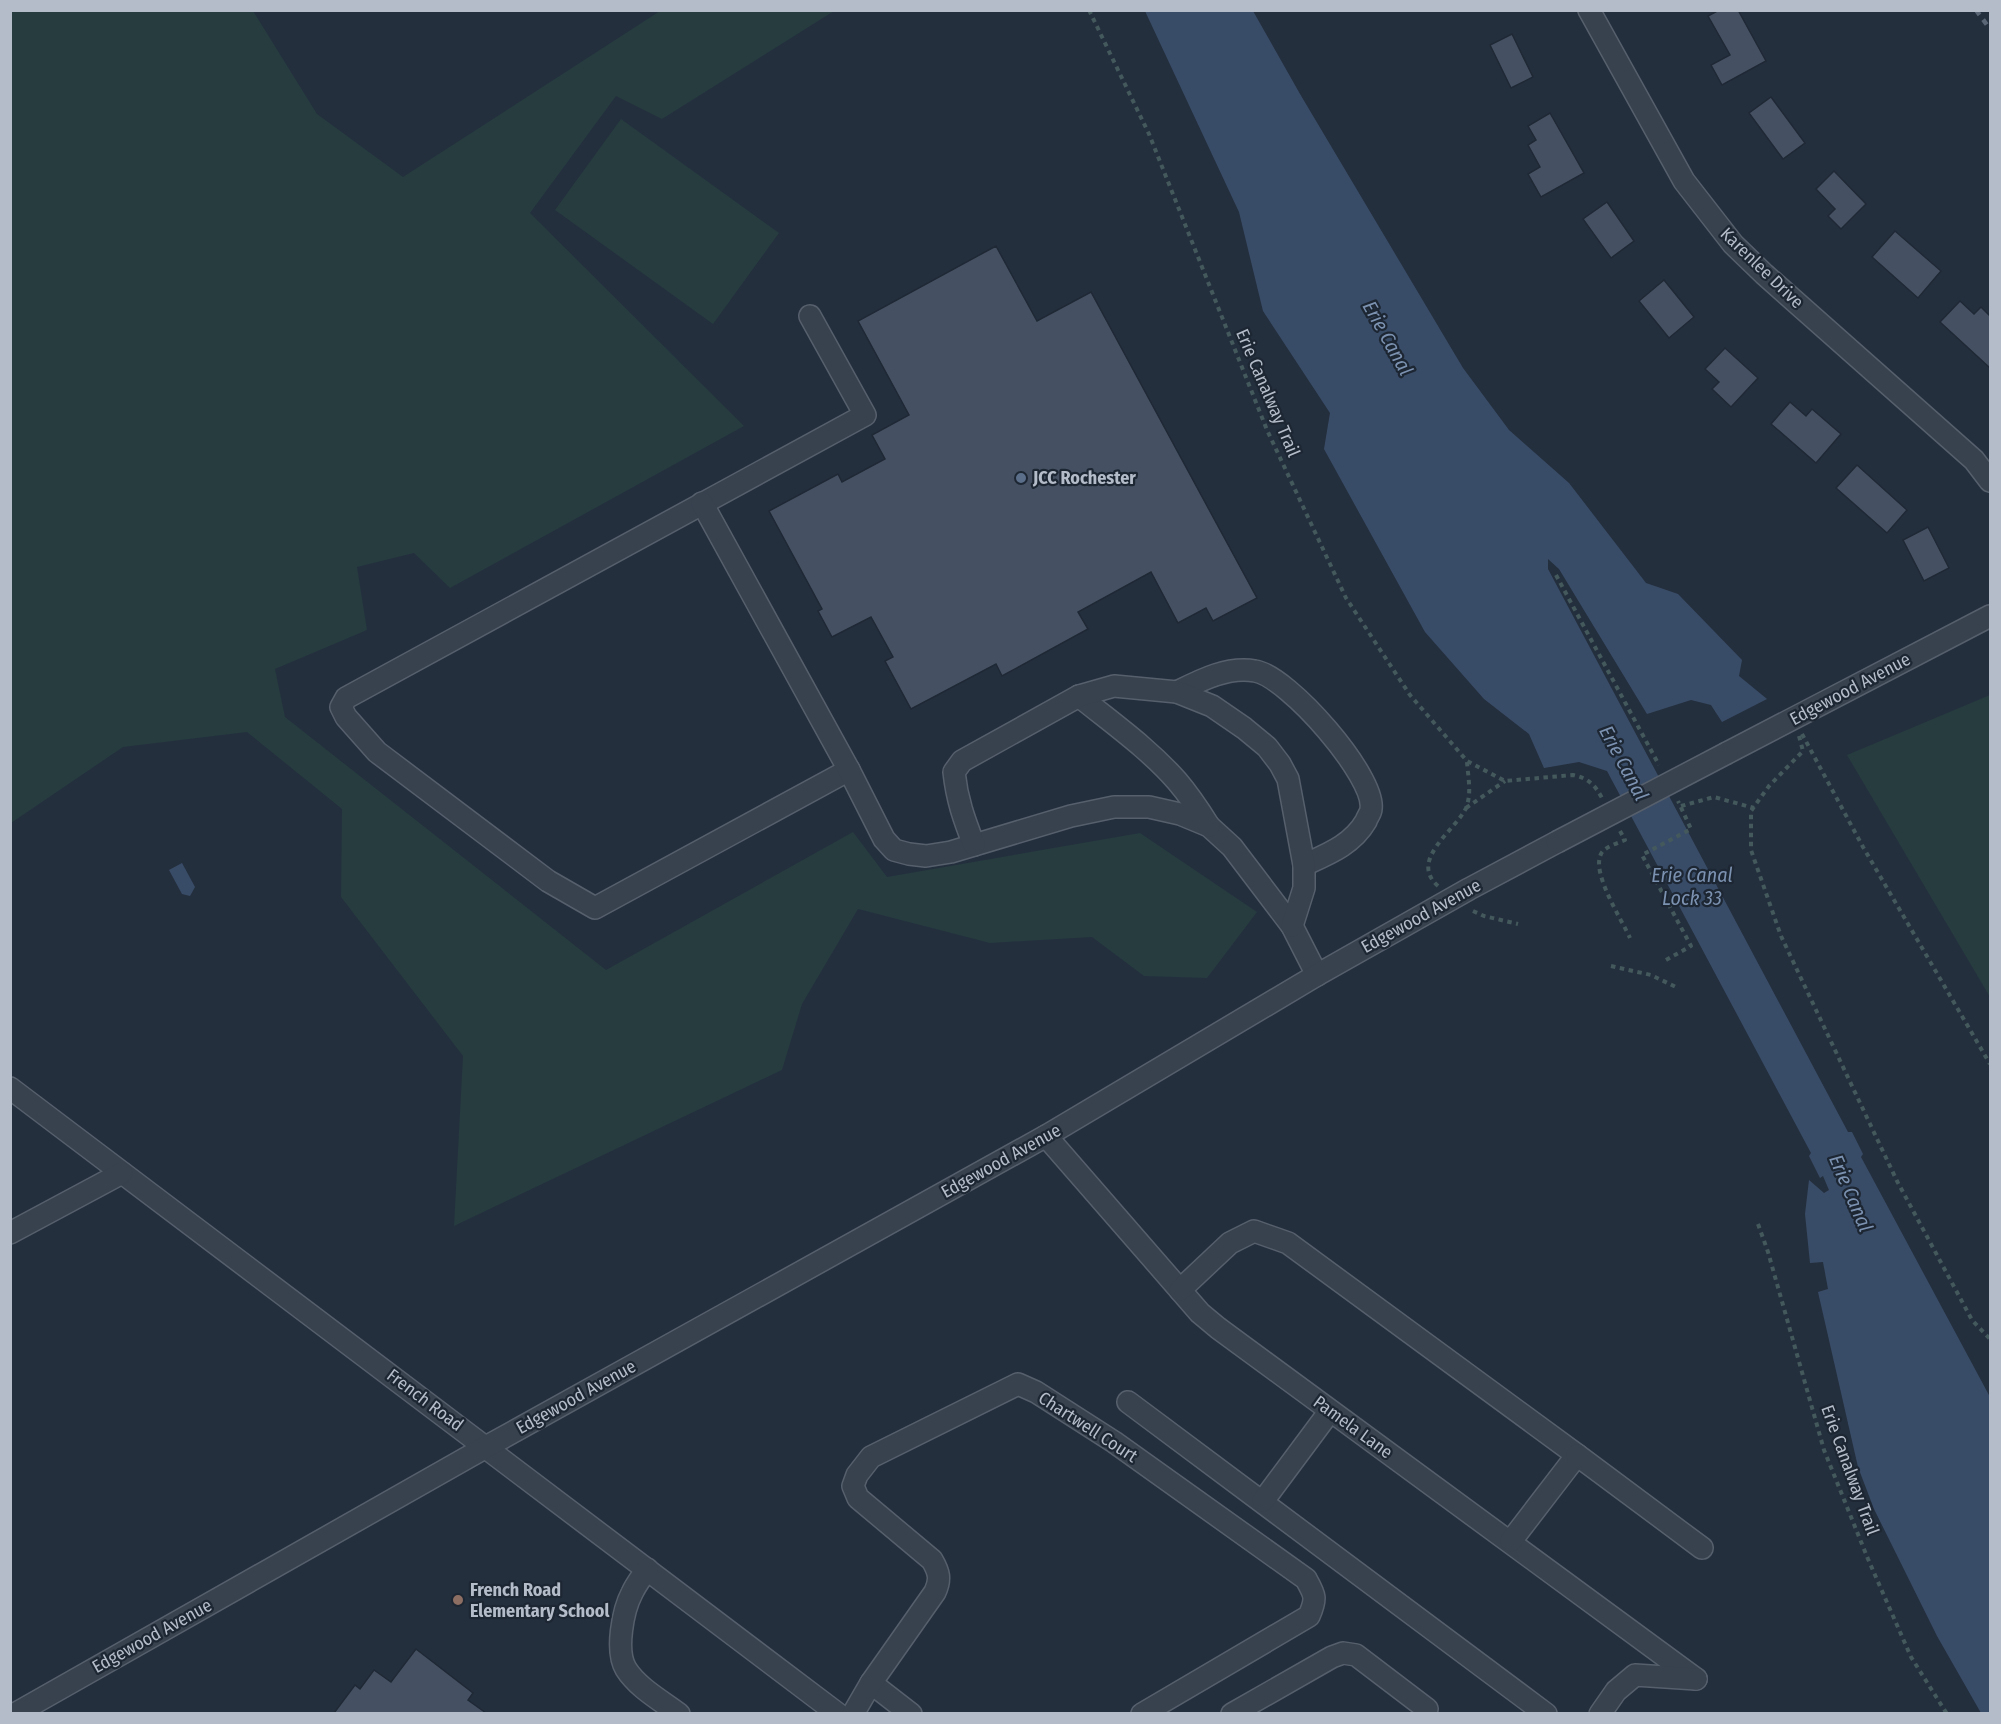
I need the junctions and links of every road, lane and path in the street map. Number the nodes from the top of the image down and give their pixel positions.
1 (1089, 10) edge
2 (1589, 10) edge
3 (810, 316) dead end
4 (1990, 481) edge
5 (702, 504) junction
6 (1556, 574) dead end
7 (1990, 616) edge
8 (1177, 692) junction
9 (1079, 696) junction
10 (1794, 718) junction
11 (1467, 761) junction
12 (849, 770) junction
13 (1664, 774) dead end
14 (1505, 782) junction
15 (1675, 796) dead end
16 (1602, 798) dead end
17 (1681, 806) junction
18 (1754, 808) junction
19 (1466, 809) junction
20 (1209, 826) junction
21 (1619, 829) dead end
22 (974, 845) junction
23 (1304, 865) junction
24 (1435, 884) dead end
25 (1470, 909) dead end
26 (1518, 924) dead end
27 (1292, 926) junction
28 (1630, 938) dead end
29 (1666, 960) dead end
30 (1611, 966) dead end
31 (1317, 975) junction
32 (1676, 987) dead end
33 (1990, 1064) edge
34 (10, 1088) edge
35 (1046, 1136) junction
36 (122, 1173) junction
37 (1758, 1224) dead end
38 (10, 1233) edge
39 (1180, 1290) junction
40 (1990, 1339) edge
41 (1128, 1402) dead end
42 (1330, 1411) junction
43 (486, 1447) junction
44 (1577, 1455) junction
45 (1263, 1501) junction
46 (1510, 1541) junction
47 (1702, 1548) dead end
48 (647, 1569) junction
49 (871, 1683) junction
50 (1427, 1709) dead end
51 (15, 1713) edge
52 (679, 1713) edge
53 (838, 1713) edge
54 (853, 1713) edge
55 (911, 1713) edge
56 (1142, 1713) edge
57 (1232, 1713) edge
58 (1546, 1713) edge
59 (1600, 1713) edge
60 (1947, 1713) edge

1 - 11 path, Erie Canalway Trail
2 - 4 street, Karenlee Drive
3 - 5 street
5 - 12 street
5 - 12 street
6 - 13 path
7 - 10 street, Edgewood Avenue
8 - 9 street
8 - 23 street
8 - 23 street
9 - 20 street
9 - 22 street
10 - 18 path
10 - 31 street, Edgewood Avenue, bridge
10 - 33 path
11 - 14 path, Erie Canalway Trail
11 - 19 path
12 - 22 street
14 - 16 path
14 - 19 path
15 - 17 path
17 - 18 path
17 - 29 path
18 - 40 path
19 - 24 path
20 - 22 street
20 - 27 street
21 - 28 path
23 - 27 street
25 - 26 path
27 - 31 street
30 - 32 path
31 - 35 street, Edgewood Avenue
34 - 36 street, French Road
35 - 39 street, Pamela Lane
35 - 43 street, Edgewood Avenue
36 - 38 street
36 - 43 street, French Road
37 - 60 path, Erie Canalway Trail
39 - 42 street, Pamela Lane
39 - 44 street
41 - 45 street
42 - 45 street
42 - 46 street, Pamela Lane
43 - 48 street, French Road
43 - 51 street, Edgewood Avenue
44 - 46 street
44 - 47 street
45 - 58 street
46 - 59 street, Pamela Lane
48 - 52 street
48 - 53 street, French Road
49 - 54 street, Chartwell Court
49 - 55 street
49 - 56 street, Chartwell Court
50 - 57 street

